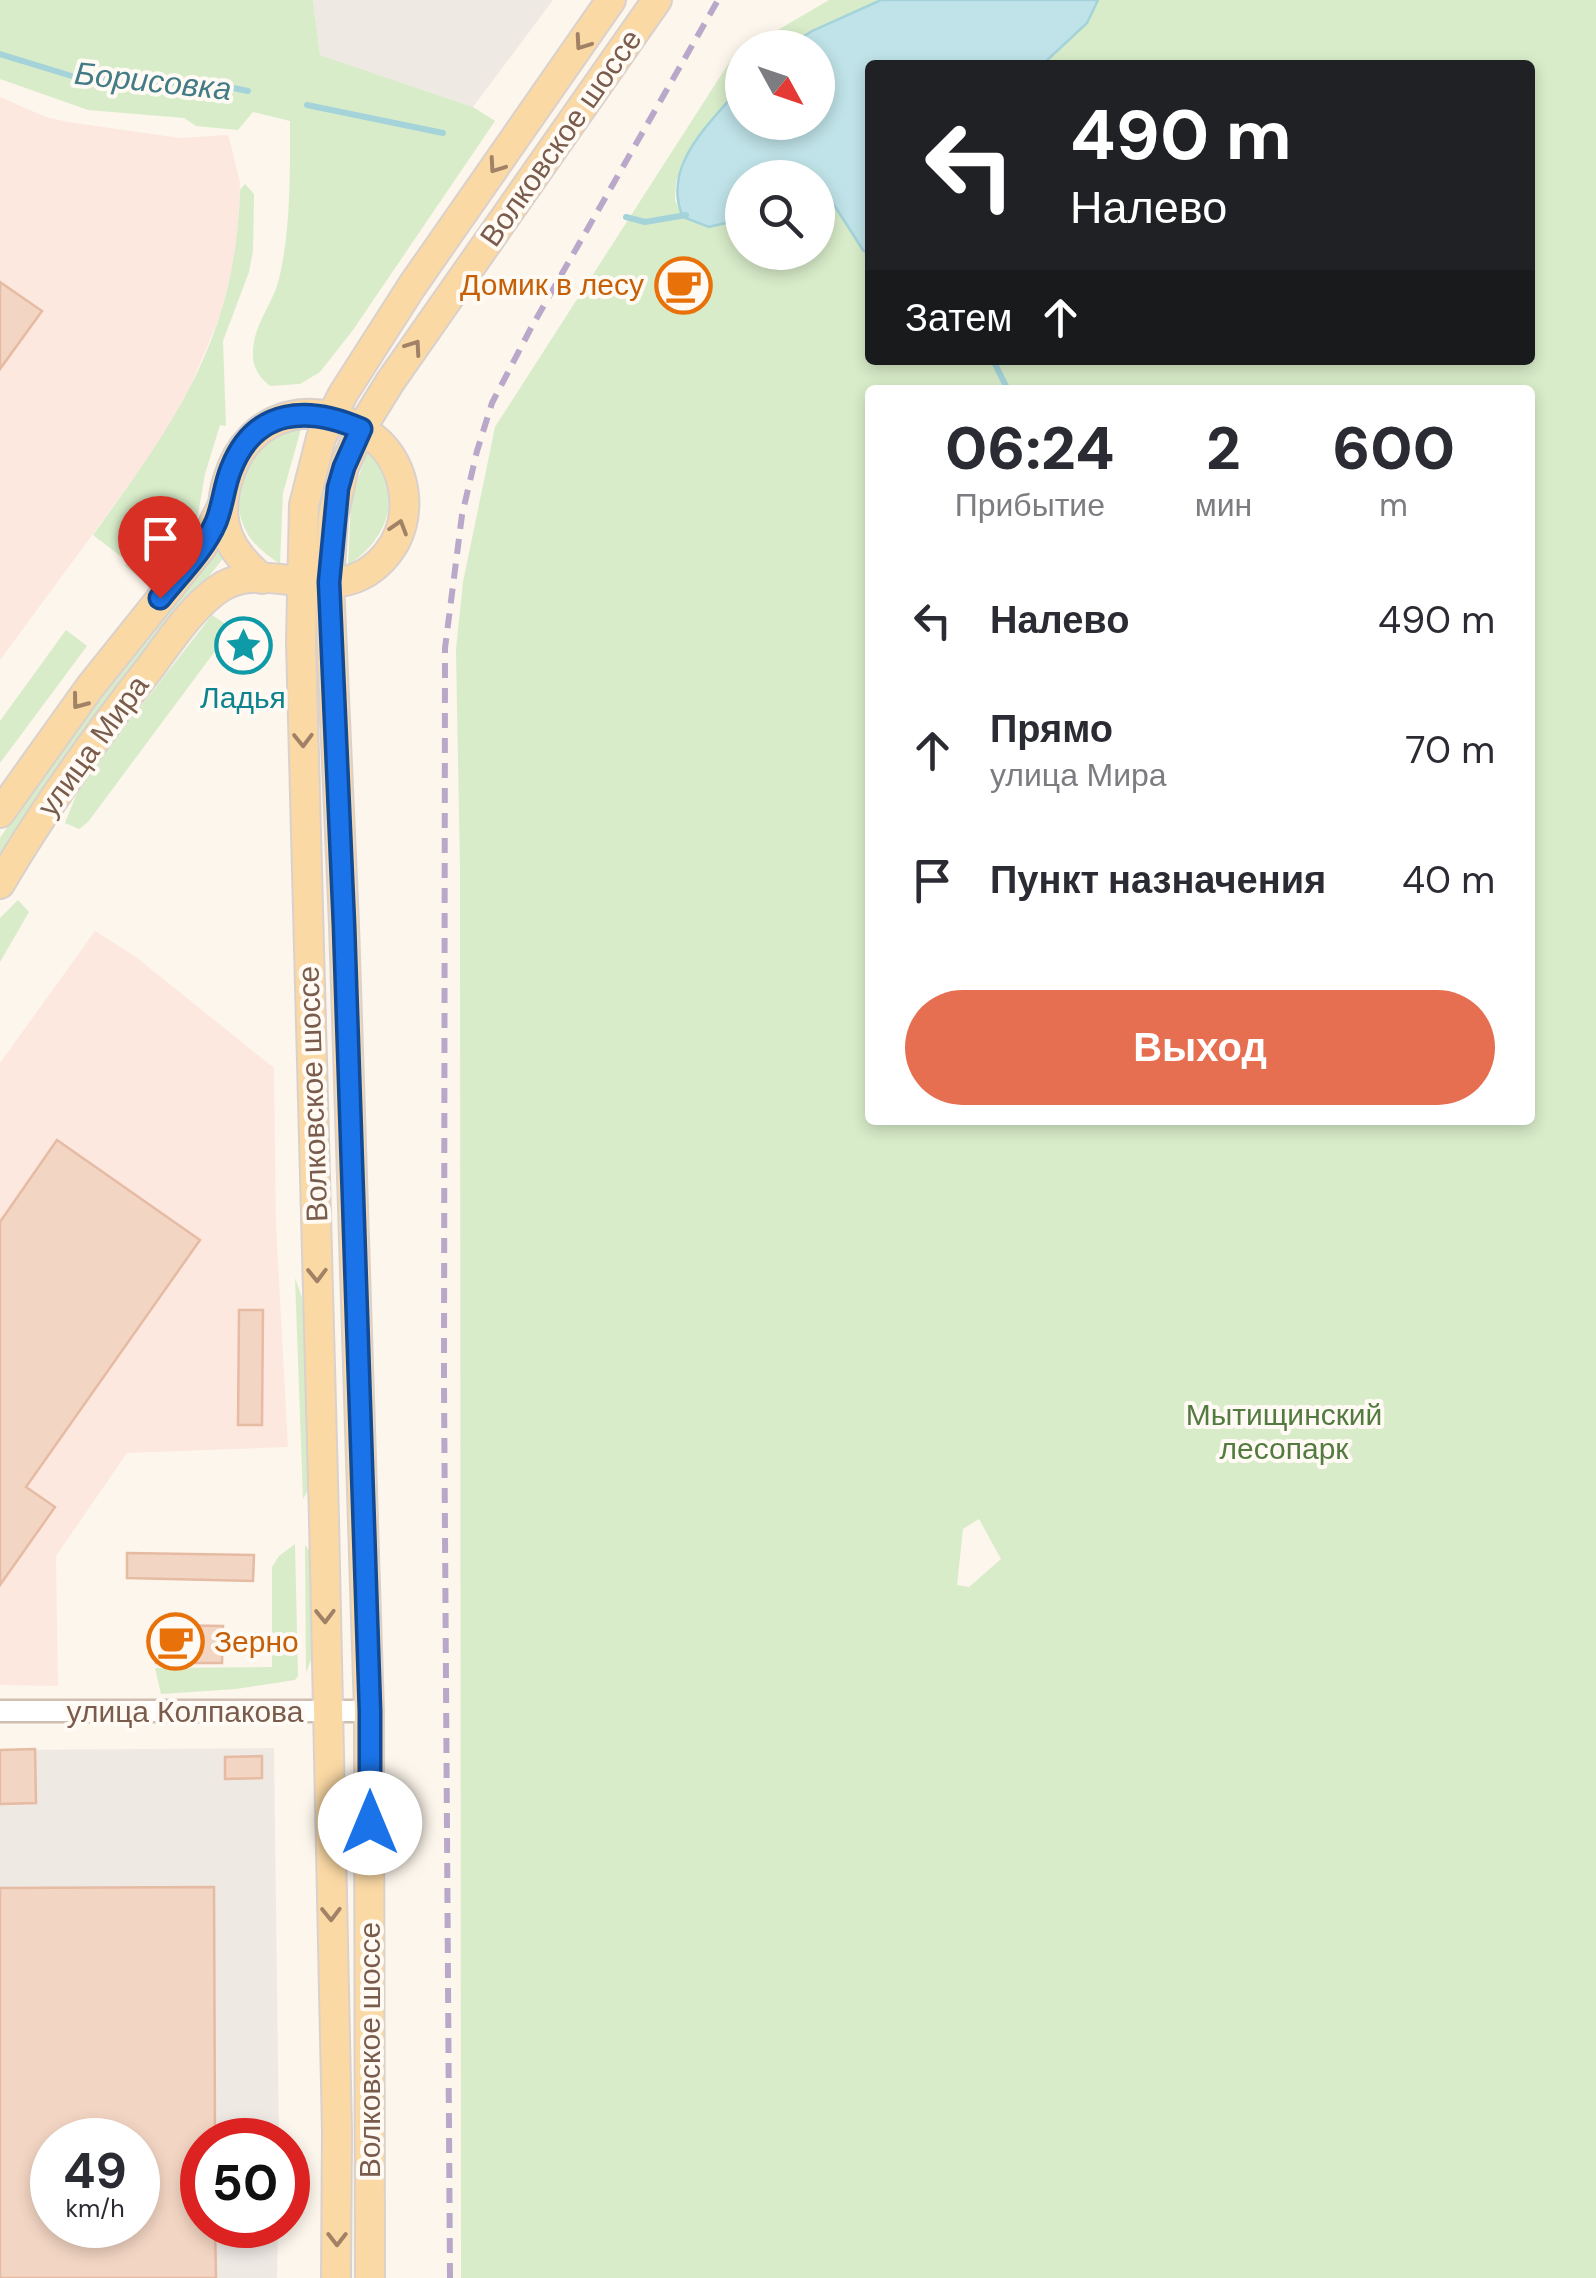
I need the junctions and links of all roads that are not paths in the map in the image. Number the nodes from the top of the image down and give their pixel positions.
1 (611, 0) edge
2 (657, 0) edge
3 (331, 417) junction
4 (361, 429) junction
5 (222, 504) junction
6 (262, 579) junction
7 (315, 582) junction
8 (0, 813) edge
9 (0, 884) edge
10 (0, 1711) edge
11 (370, 1711) junction
12 (326, 1712) junction
13 (336, 2278) edge
14 (370, 2278) edge

1 -> 3 main road, Волковское шоссе
4 -> 2 main road, Волковское шоссе
3 - 4 main road
3 - 5 main road, улица Мира
3 - 7 main road, Волковское шоссе
4 - 7 main road, Волковское шоссе
7 -> 4 main road
5 - 6 main road
5 -> 8 main road, улица Мира
6 - 7 main road, улица Мира
6 - 9 main road, улица Мира
7 - 11 main road, Волковское шоссе
7 -> 12 main road, Волковское шоссе
10 - 12 street, улица Колпакова
11 - 12 street, улица Колпакова
11 - 14 main road, Волковское шоссе
12 -> 13 main road, Волковское шоссе

